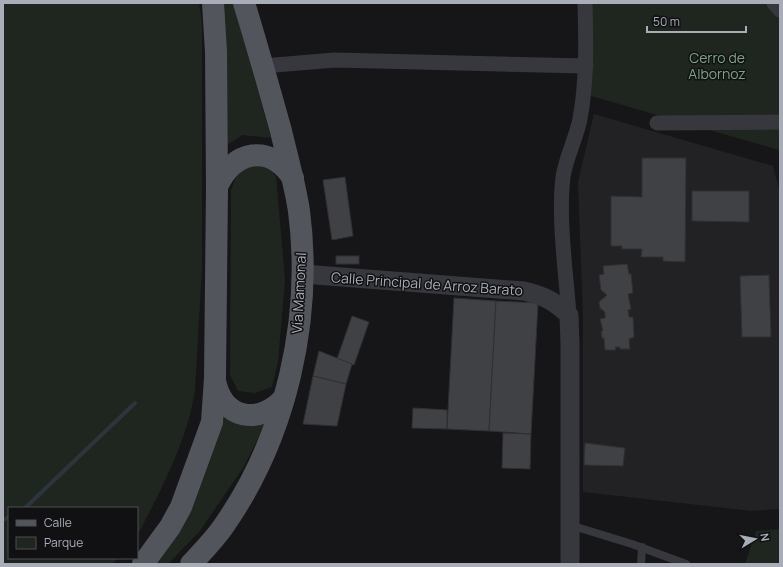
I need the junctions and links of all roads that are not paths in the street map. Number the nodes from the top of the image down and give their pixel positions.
1 (213, 3) edge
2 (244, 3) edge
3 (585, 3) edge
4 (774, 3) edge
5 (780, 10) edge
6 (263, 66) junction
7 (586, 66) junction
8 (780, 122) edge
9 (657, 124) dead end
10 (293, 178) junction
11 (217, 187) junction
12 (303, 274) junction
13 (568, 315) junction
14 (215, 378) junction
15 (284, 398) junction
16 (570, 526) junction
17 (642, 547) junction
18 (143, 564) edge
19 (191, 564) edge
20 (570, 564) edge
21 (641, 564) edge
22 (686, 564) edge

1 - 11 main road
2 - 6 main road, Vía Mamonal
3 - 7 street
4 - 5 street
6 - 7 street
6 - 10 main road, Vía Mamonal
7 - 13 street
8 - 9 street
10 - 11 main road
10 - 12 main road, Vía Mamonal
11 - 14 main road
12 - 13 street, Calle Principal de Arroz Barato
12 - 15 main road, Vía Mamonal
13 - 16 street
14 - 15 main road
14 - 18 main road
15 - 19 main road, Vía Mamonal
16 - 17 lane
16 - 20 street
17 - 21 lane
17 - 22 lane

